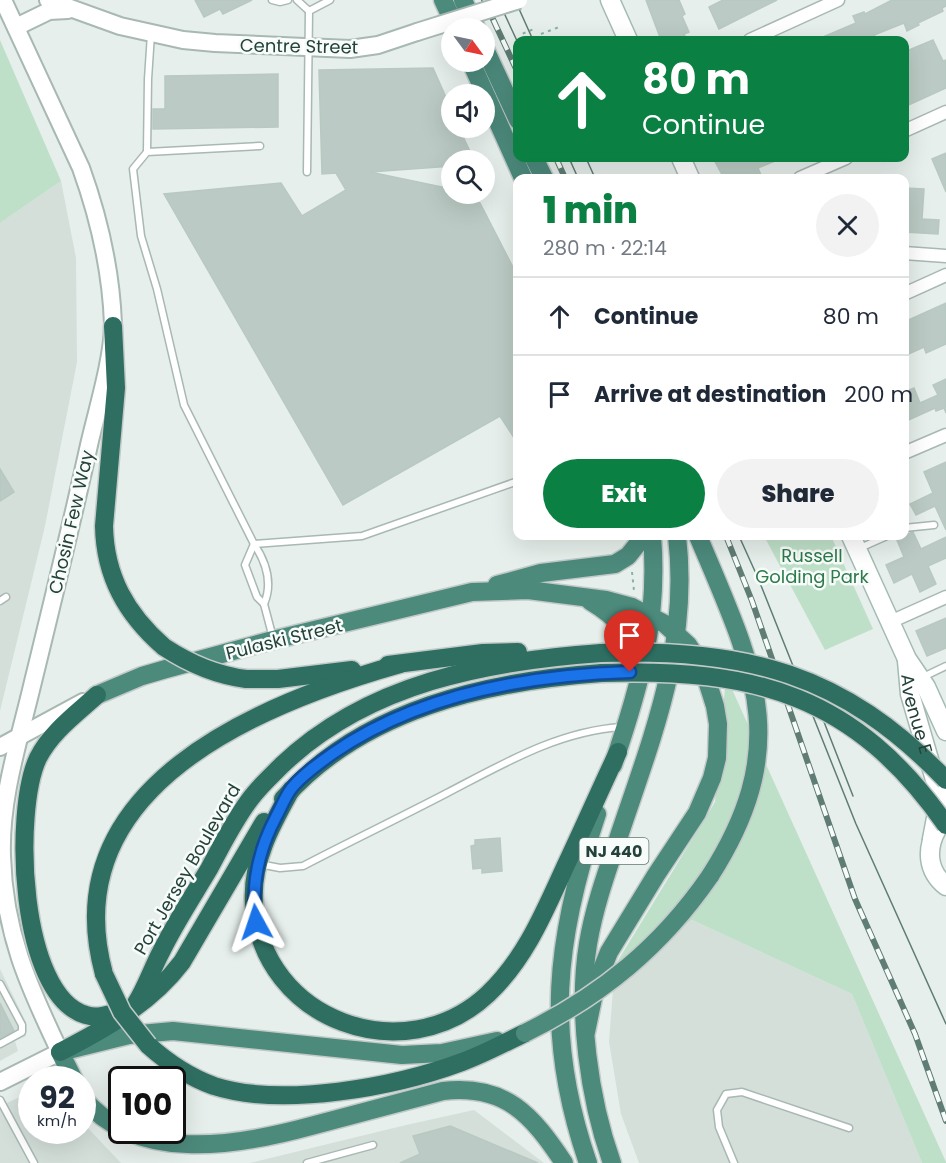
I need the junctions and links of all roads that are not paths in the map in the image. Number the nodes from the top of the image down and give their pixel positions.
1 (3, 0) edge
2 (48, 0) edge
3 (272, 0) edge
4 (288, 0) edge
5 (297, 0) edge
6 (330, 0) edge
7 (443, 0) edge
8 (463, 0) edge
9 (519, 0) edge
10 (610, 0) edge
11 (838, 0) edge
12 (309, 11) junction
13 (76, 12) junction
14 (451, 18) edge
15 (471, 18) edge
16 (16, 27) junction
17 (151, 34) junction
18 (626, 36) edge
19 (759, 36) edge
20 (307, 48) junction
21 (495, 71) edge
22 (475, 72) edge
23 (513, 109) edge
24 (946, 112) edge
25 (909, 129) edge
26 (260, 146) dead end
27 (147, 152) junction
28 (513, 156) edge
29 (837, 162) edge
30 (307, 172) dead end
31 (809, 174) edge
32 (909, 253) edge
33 (946, 256) edge
34 (946, 276) edge
35 (909, 292) edge
36 (113, 326) junction
37 (946, 435) edge
38 (909, 451) edge
39 (513, 483) edge
40 (934, 525) dead end
41 (909, 528) edge
42 (641, 540) edge
43 (652, 540) edge
44 (677, 540) edge
45 (701, 540) edge
46 (854, 542) edge
47 (254, 544) junction
48 (472, 592) junction
49 (582, 597) junction
50 (946, 597) edge
51 (264, 604) junction
52 (652, 616) junction
53 (890, 622) junction
54 (676, 633) junction
55 (273, 640) junction
56 (601, 653) junction
57 (907, 659) junction
58 (400, 664) junction
59 (946, 666) edge
60 (670, 675) junction
61 (921, 679) junction
62 (639, 684) junction
63 (710, 689) junction
64 (97, 695) junction
65 (626, 727) junction
66 (946, 731) edge
67 (20, 735) junction
68 (0, 747) edge
69 (618, 752) junction
70 (946, 780) edge
71 (291, 790) junction
72 (946, 820) edge
73 (946, 825) edge
74 (932, 839) junction
75 (1, 853) edge
76 (258, 864) junction
77 (946, 886) edge
78 (0, 984) edge
79 (133, 1007) junction
80 (586, 1032) junction
81 (525, 1033) junction
82 (0, 1044) edge
83 (60, 1052) junction
84 (67, 1066) edge
85 (0, 1082) edge
86 (0, 1100) edge
87 (96, 1114) edge
88 (849, 1128) dead end
89 (373, 1145) dead end
90 (34, 1163) edge
91 (307, 1163) edge
92 (564, 1163) edge
93 (588, 1163) edge
94 (612, 1163) edge
95 (734, 1163) edge

1 - 16 street, Chosin Few Way
2 - 13 street, Centre Street
3 - 4 lane
5 - 12 lane
6 - 12 lane
7 - 14 highway
8 - 15 highway
9 - 20 street, Centre Street, bridge
10 - 18 main road
11 - 19 street
12 - 20 lane
13 - 16 street, Centre Street
13 - 17 street, Centre Street
16 - 36 street, Chosin Few Way
17 - 20 street, Centre Street
17 - 27 lane
20 - 30 lane
21 - 23 highway
22 - 28 highway
24 - 25 street
26 - 27 lane
27 - 47 lane
29 - 31 street
32 - 33 street
34 - 35 street
36 - 58 highway, bridge
36 - 67 street, Chosin Few Way
37 - 38 street
39 - 47 lane
40 - 41 lane
42 - 48 highway
43 - 52 highway, NJ 440
44 - 54 highway, NJ 440
45 - 81 highway, bridge
46 - 53 main road, Avenue E
47 - 51 lane
47 - 51 lane
48 - 49 highway, Pulaski Street
48 - 55 highway, Pulaski Street
49 - 52 highway, Pulaski Street
49 - 62 highway, Pulaski Street
50 - 53 street
51 - 55 lane
52 - 54 highway, Pulaski Street
52 - 62 highway, NJ 440
53 - 57 main road, Avenue E
54 - 60 highway, NJ 440
54 - 63 highway, Pulaski Street
55 - 64 highway, Pulaski Street
56 - 58 highway
56 - 70 highway, Port Jersey Boulevard, bridge
56 - 79 highway, Port Jersey Boulevard
57 - 61 main road, Avenue E
57 - 74 main road, Avenue E
58 - 81 highway, bridge
59 - 61 lane
60 - 62 highway
60 - 63 highway
60 - 80 highway, NJ 440
61 - 66 main road, Avenue E
62 - 65 highway, NJ 440
63 - 80 highway, Pulaski Street
64 - 67 street, Pulaski Street
64 - 79 highway
65 - 69 highway, NJ 440
65 - 76 lane
67 - 68 street, Pulaski Street
67 - 75 street, Chosin Few Way
69 - 76 highway
69 - 93 highway, NJ 440
71 - 73 highway, Port Jersey Boulevard, bridge
71 - 76 highway
71 - 79 highway, Port Jersey Boulevard
72 - 74 main road
74 - 77 main road, Avenue E
75 - 83 street, Chosin Few Way
78 - 82 lane
79 - 83 highway, Port Jersey Boulevard
80 - 94 highway, NJ 440
81 - 83 highway
83 - 84 highway
83 - 85 street, Port Jersey Boulevard
86 - 90 lane
87 - 92 highway
88 - 95 lane
89 - 91 lane

